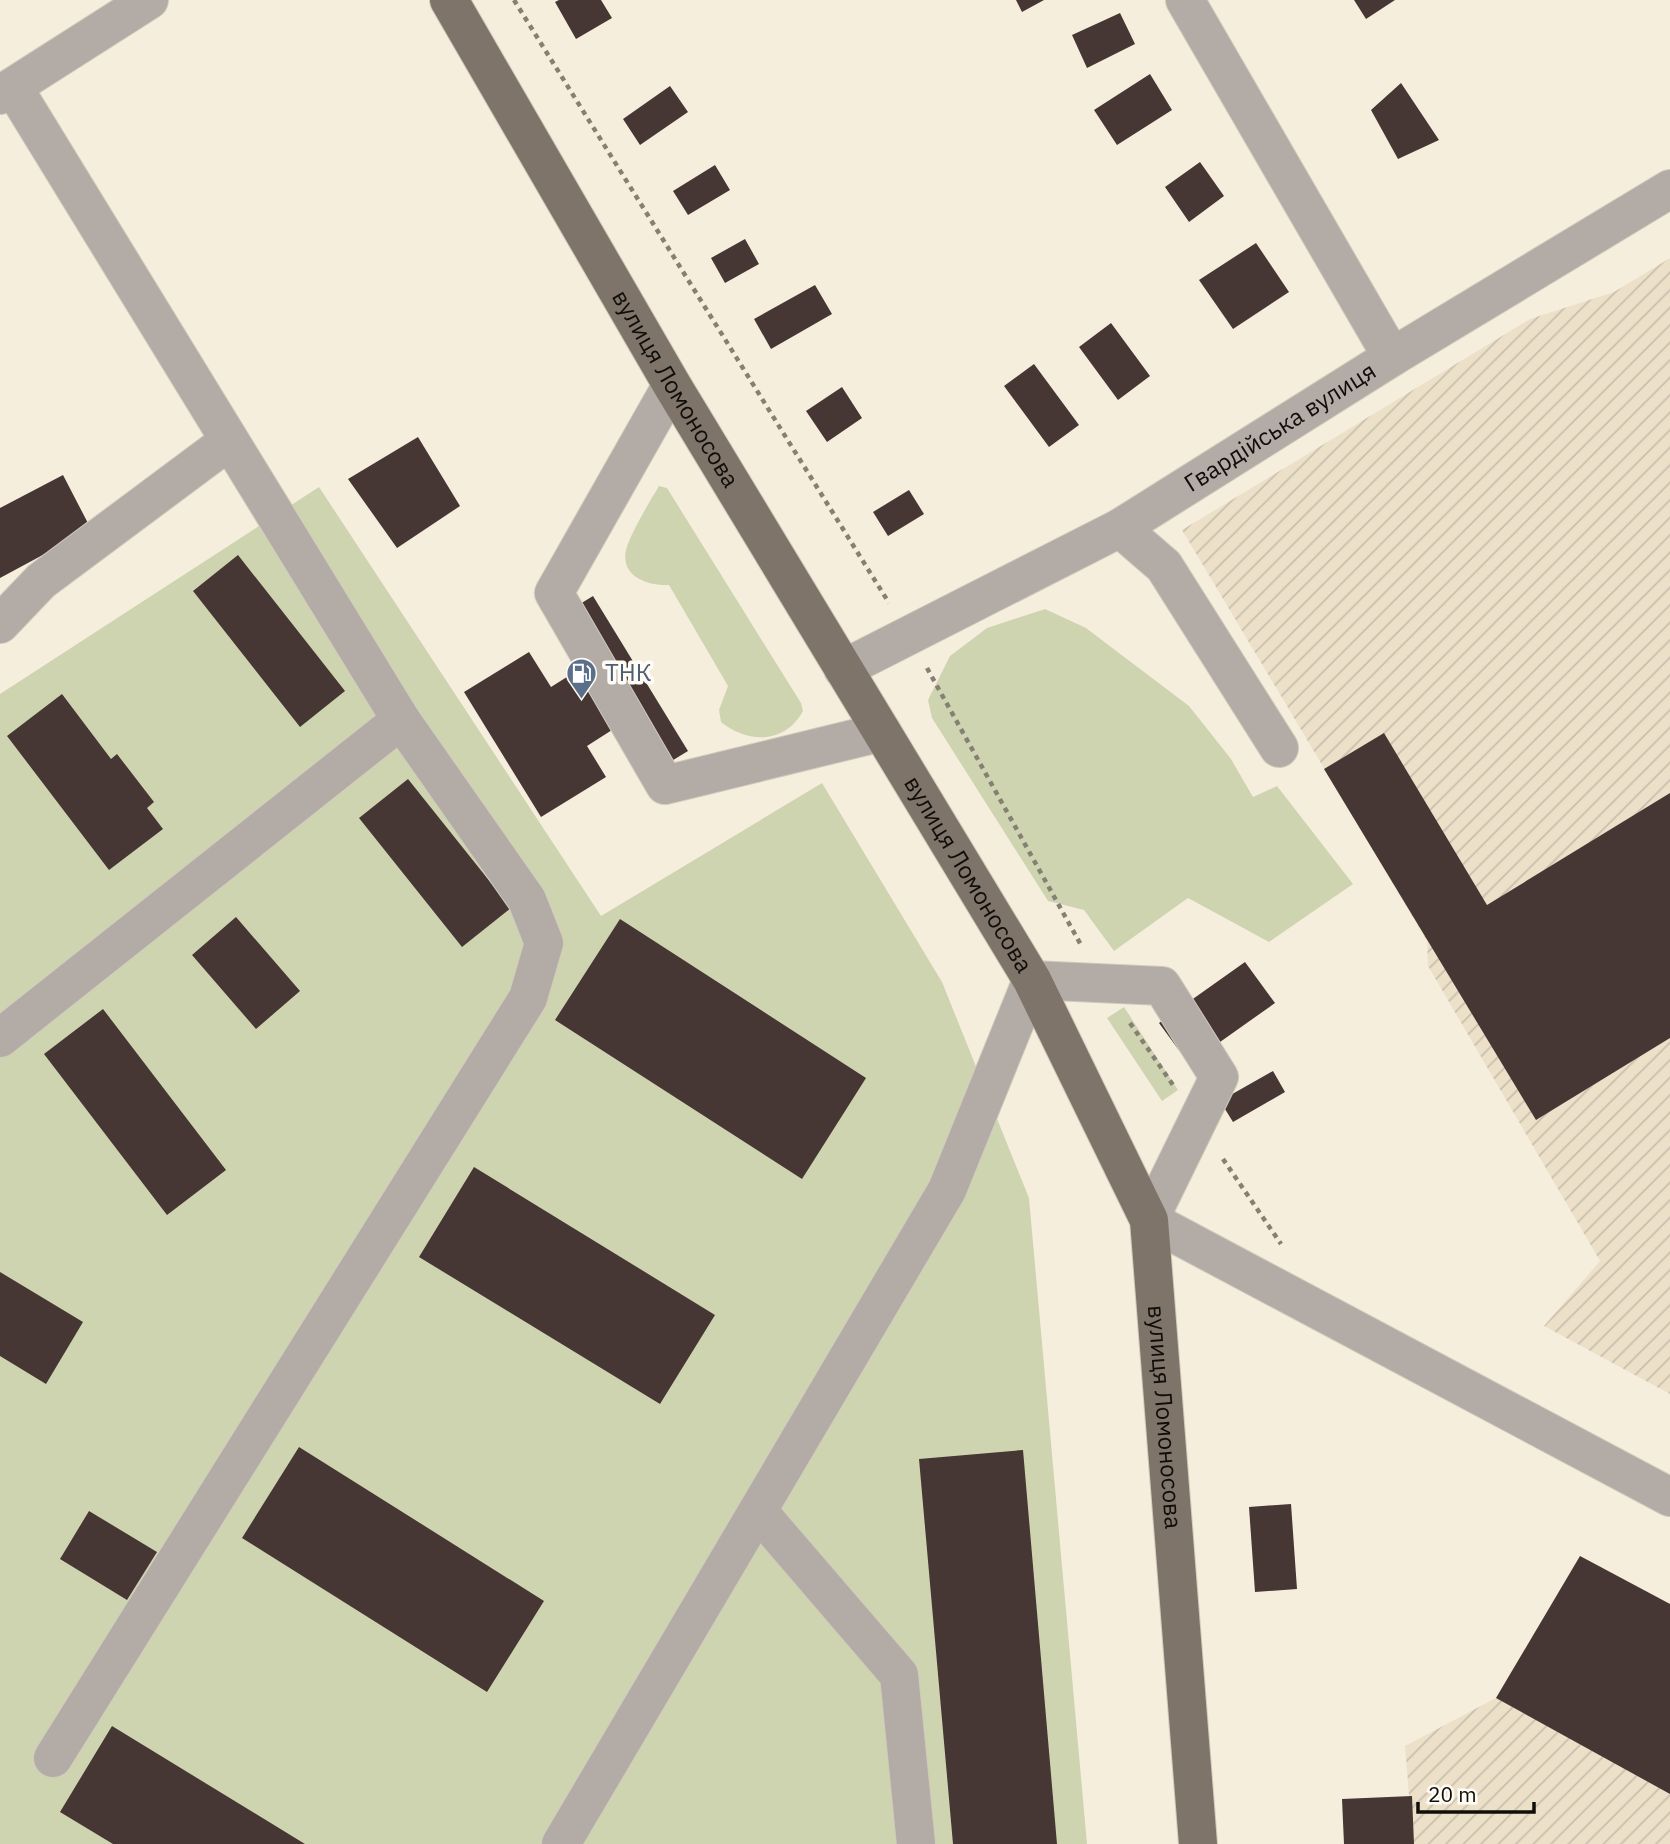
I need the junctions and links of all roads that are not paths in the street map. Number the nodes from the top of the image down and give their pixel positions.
1 (149, 0) edge
2 (449, 0) edge
3 (1185, 0) edge
4 (6, 91) edge
5 (1670, 190) edge
6 (1392, 357) junction
7 (673, 385) junction
8 (229, 441) junction
9 (1120, 528) junction
10 (0, 624) edge
11 (843, 669) junction
12 (401, 720) junction
13 (882, 732) junction
14 (1279, 748) dead end
15 (1032, 980) junction
16 (0, 1038) edge
17 (1149, 1220) junction
18 (1670, 1497) edge
19 (758, 1511) junction
20 (53, 1758) dead end
21 (561, 1844) edge
22 (916, 1844) edge
23 (1198, 1844) edge

1 - 4 street
2 - 7 main road, вулиця Ломоносова
3 - 6 street, Гвардійська вулиця
4 - 8 street
5 - 6 street
6 - 9 street, Гвардійська вулиця
7 - 11 main road, вулиця Ломоносова
7 - 13 street
8 - 10 street
8 - 12 street
9 - 11 street, Гвардійська вулиця
9 - 14 street
11 - 13 main road, вулиця Ломоносова
12 - 16 street
12 - 20 street
13 - 15 main road, вулиця Ломоносова
15 - 17 main road, вулиця Ломоносова
15 - 17 street
15 - 19 street
17 - 18 street
17 - 23 main road, вулиця Ломоносова
19 - 21 street
19 - 22 street

